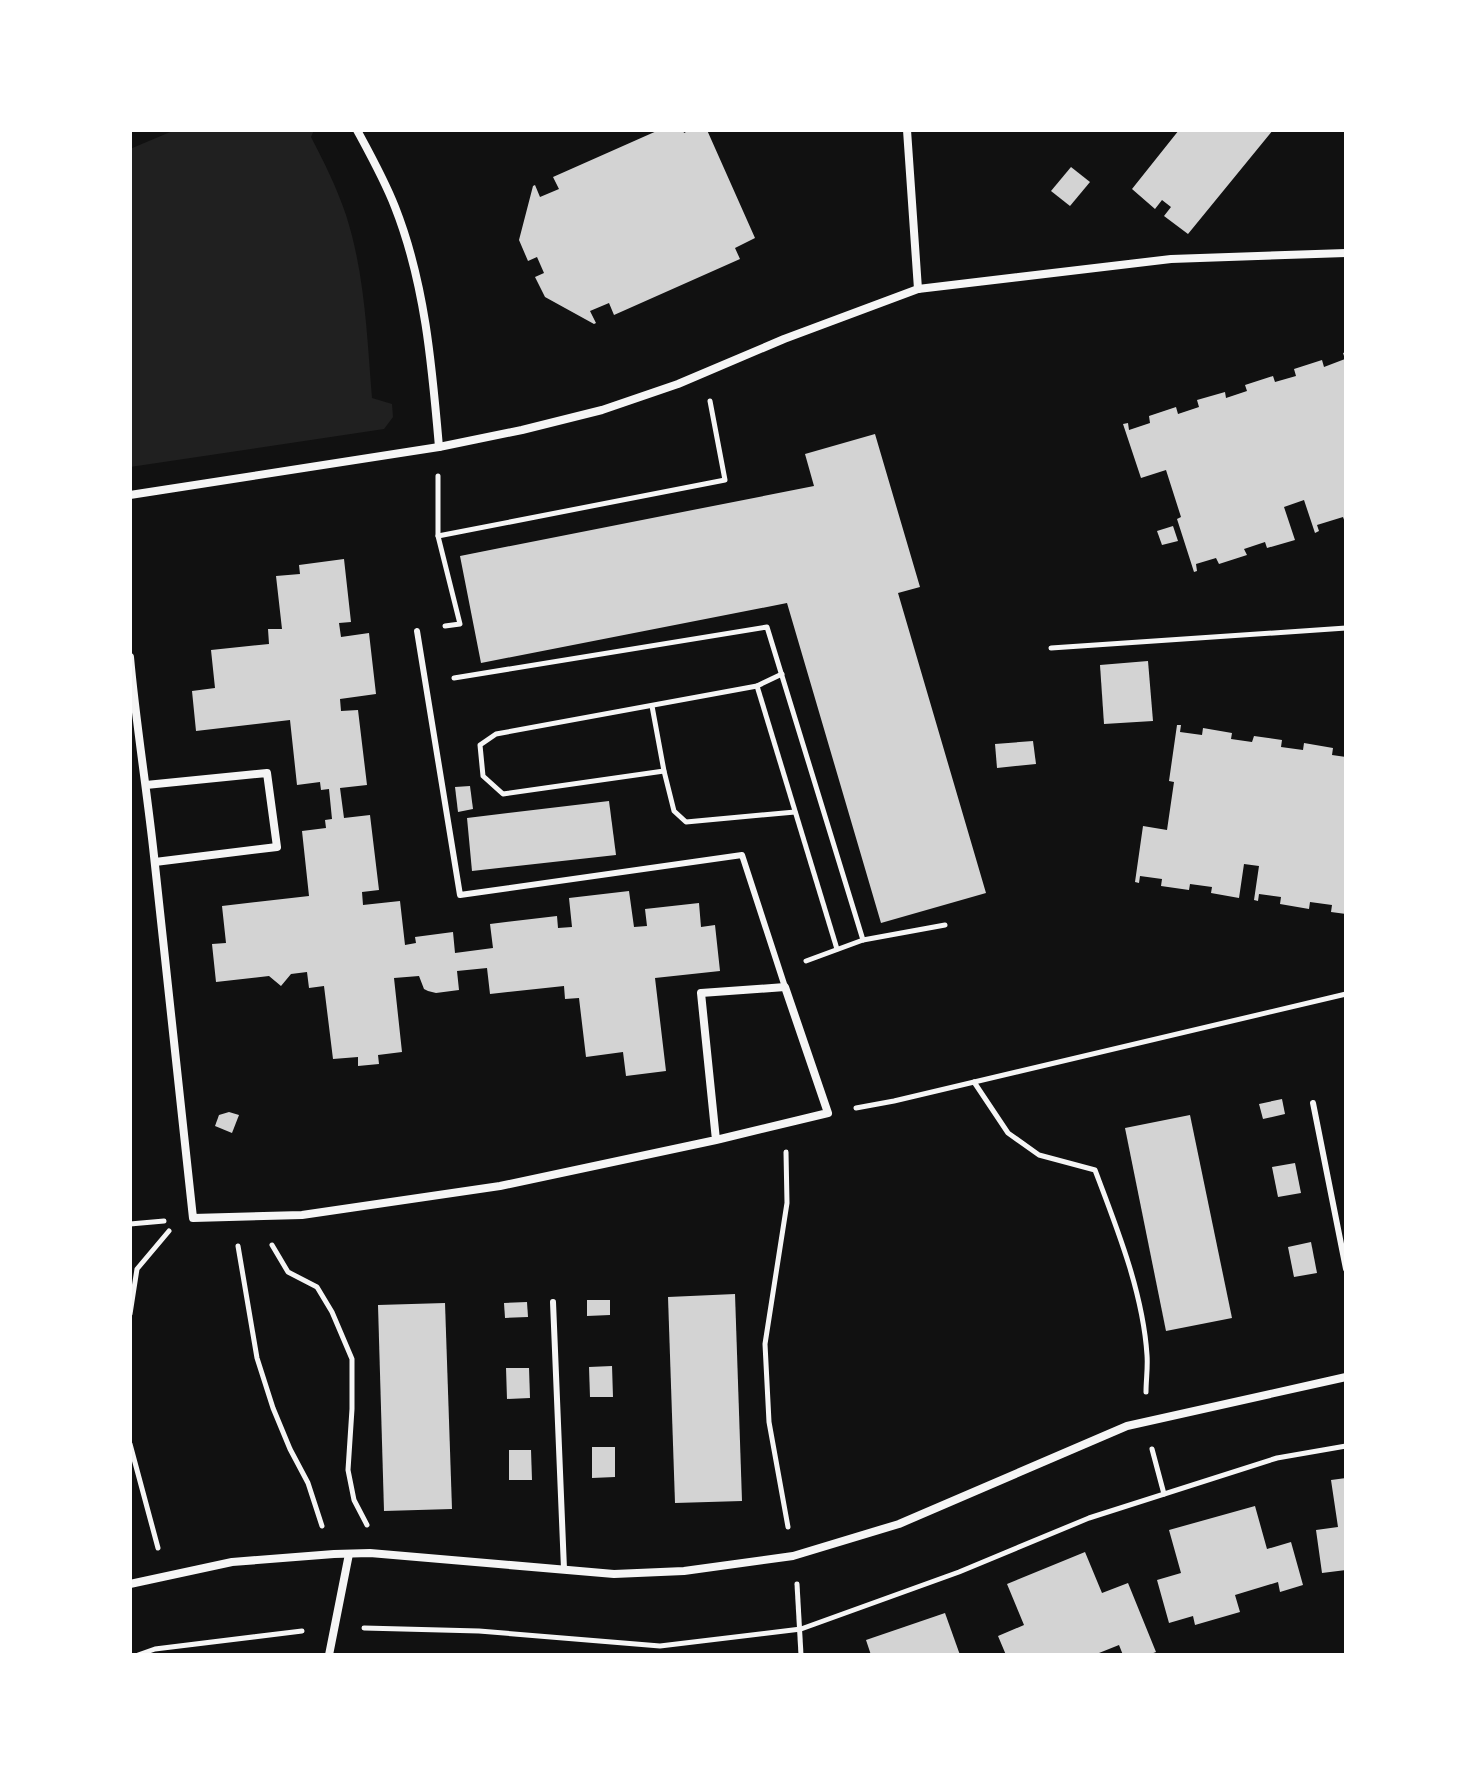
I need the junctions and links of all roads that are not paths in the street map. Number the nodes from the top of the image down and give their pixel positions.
1 (357, 130) edge
2 (907, 130) edge
3 (1346, 253) edge
4 (918, 289) junction
5 (439, 447) junction
6 (130, 495) edge
7 (417, 631) road end
8 (130, 657) edge
9 (133, 721) edge
10 (146, 785) junction
11 (155, 862) junction
12 (785, 987) junction
13 (1313, 1103) dead end
14 (716, 1140) junction
15 (1346, 1269) edge
16 (553, 1302) dead end
17 (1346, 1377) edge
18 (349, 1554) junction
19 (564, 1569) junction
20 (130, 1584) edge
21 (329, 1655) edge

1 - 5 street
2 - 4 street
3 - 4 street
4 - 5 street
5 - 6 street
7 - 12 lane
8 - 9 street
9 - 10 street
10 - 11 street
10 - 11 street
11 - 14 street
12 - 14 street
12 - 14 street
13 - 15 lane
16 - 19 lane
17 - 19 street
18 - 19 street
18 - 20 street
18 - 21 street

